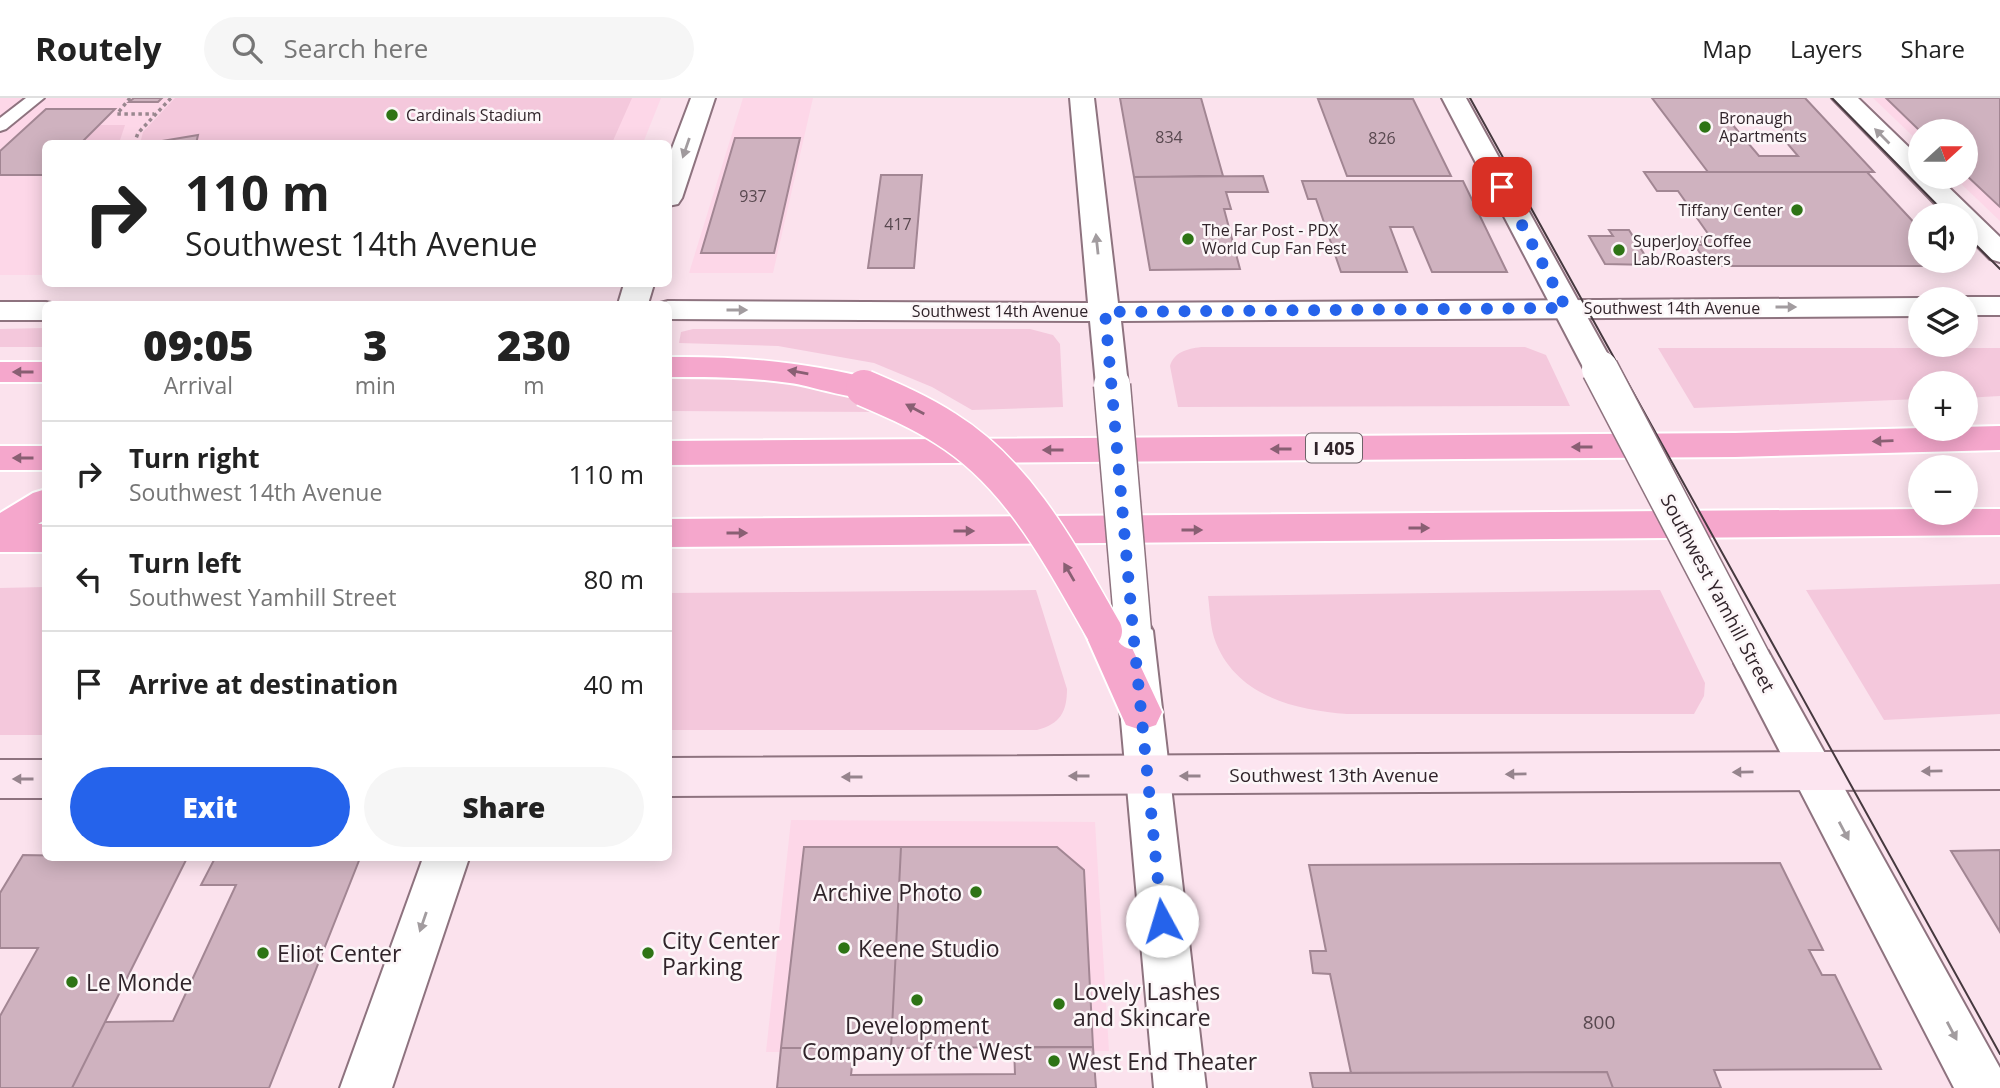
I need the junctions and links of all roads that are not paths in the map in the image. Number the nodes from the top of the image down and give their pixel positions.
1 (36, 98) edge
2 (703, 98) edge
3 (1082, 98) edge
4 (1454, 98) edge
5 (1844, 98) edge
6 (0, 126) edge
7 (1908, 161) edge
8 (672, 187) edge
9 (1936, 189) edge
10 (1950, 203) edge
11 (1978, 231) edge
12 (2000, 253) edge
13 (1978, 306) edge
14 (2000, 306) edge
15 (1908, 307) edge
16 (1566, 308) junction
17 (672, 310) edge
18 (0, 311) edge
19 (42, 311) edge
20 (1105, 312) junction
21 (672, 367) edge
22 (0, 372) edge
23 (42, 372) edge
24 (2000, 438) edge
25 (672, 453) edge
26 (0, 458) edge
27 (42, 458) edge
28 (42, 504) edge
29 (2000, 522) edge
30 (0, 530) edge
31 (672, 533) edge
32 (0, 538) edge
33 (42, 538) edge
34 (1118, 631) junction
35 (2000, 770) edge
36 (1811, 771) junction
37 (1147, 776) junction
38 (672, 777) edge
39 (0, 779) edge
40 (42, 779) edge
41 (445, 861) edge
42 (366, 1088) edge
43 (1180, 1088) edge
44 (1982, 1088) edge

1 - 6 lane
2 -> 8 street
20 -> 3 street
4 - 16 street, Southwest Yamhill Street
7 -> 5 street
9 - 10 street
11 - 12 street
13 - 14 street
16 -> 15 street, Southwest 14th Avenue
16 - 20 street, Southwest 14th Avenue
16 - 36 street, Southwest Yamhill Street, bridge
17 -> 20 street, Southwest 14th Avenue
18 - 19 street
20 - 34 street, bridge
34 -> 21 highway, bridge
23 -> 22 highway
24 -> 25 highway, I 405
27 -> 26 highway
28 - 30 highway
31 -> 29 highway
32 - 33 highway
34 - 37 street
35 -> 36 main road, Southwest 13th Avenue
36 -> 37 main road, Southwest 13th Avenue
36 -> 44 street, Southwest Yamhill Street
37 -> 38 main road, Southwest 13th Avenue
37 - 43 street
40 -> 39 main road
41 -> 42 street

